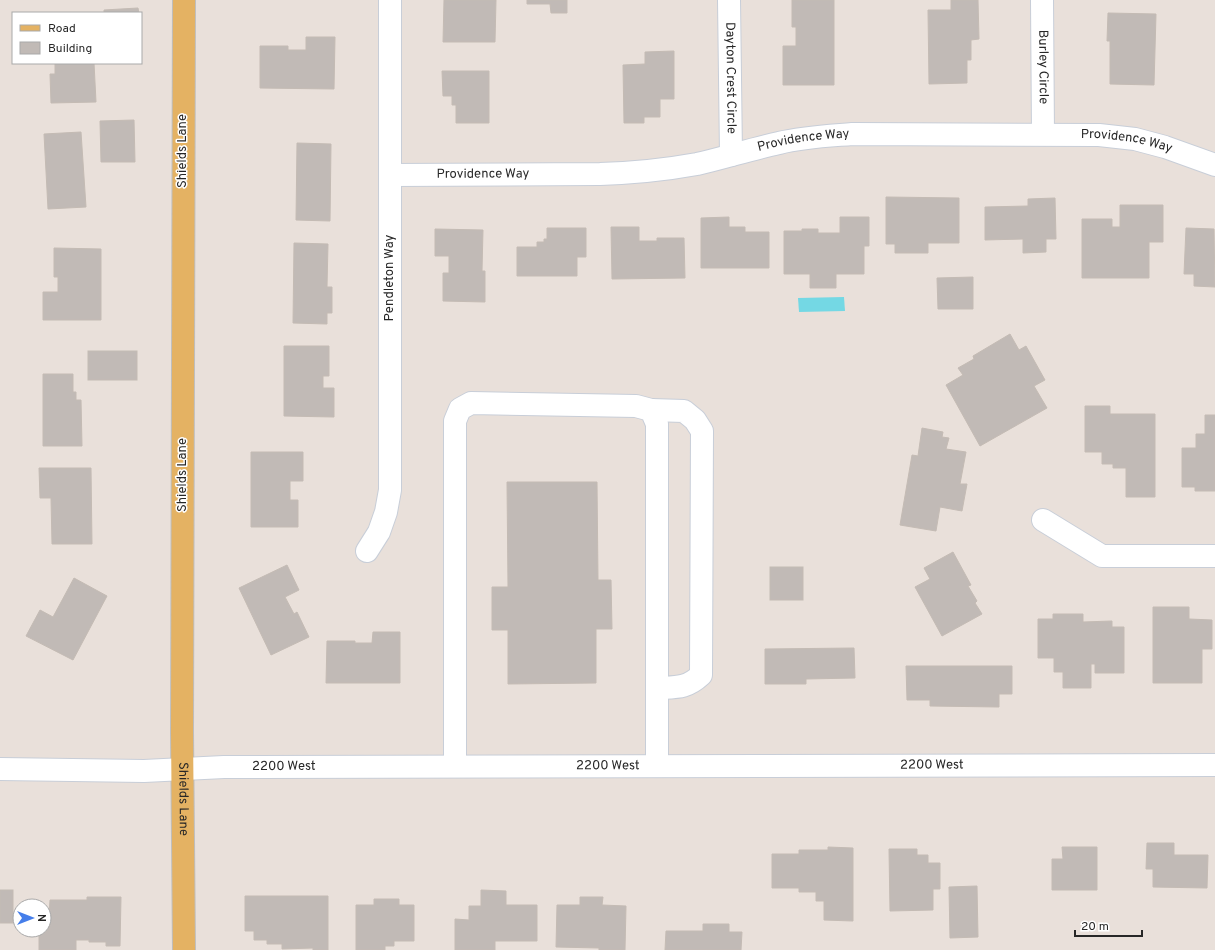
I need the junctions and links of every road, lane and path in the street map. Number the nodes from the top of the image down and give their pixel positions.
1 (184, 0) edge
2 (390, 0) edge
3 (729, 0) edge
4 (1042, 0) edge
5 (1042, 134) junction
6 (731, 155) junction
7 (1215, 165) edge
8 (390, 175) junction
9 (651, 410) junction
10 (1042, 520) dead end
11 (367, 551) dead end
12 (1215, 556) edge
13 (657, 688) junction
14 (1215, 765) edge
15 (455, 766) junction
16 (657, 766) junction
17 (0, 769) edge
18 (182, 769) junction
19 (184, 950) edge

1 - 18 main road, Shields Lane
2 - 8 street, Pendleton Way
3 - 6 street, Dayton Crest Circle
4 - 5 street, Burley Circle
5 - 6 street, Providence Way
5 - 7 street, Providence Way
6 - 8 street, Providence Way
8 - 11 street, Pendleton Way
9 - 13 street
9 - 13 street
9 - 15 street
10 - 12 street
13 - 16 street
14 - 16 street, 2200 West
15 - 16 street, 2200 West
15 - 18 street, 2200 West
17 - 18 street, 2200 West
18 - 19 main road, Shields Lane

